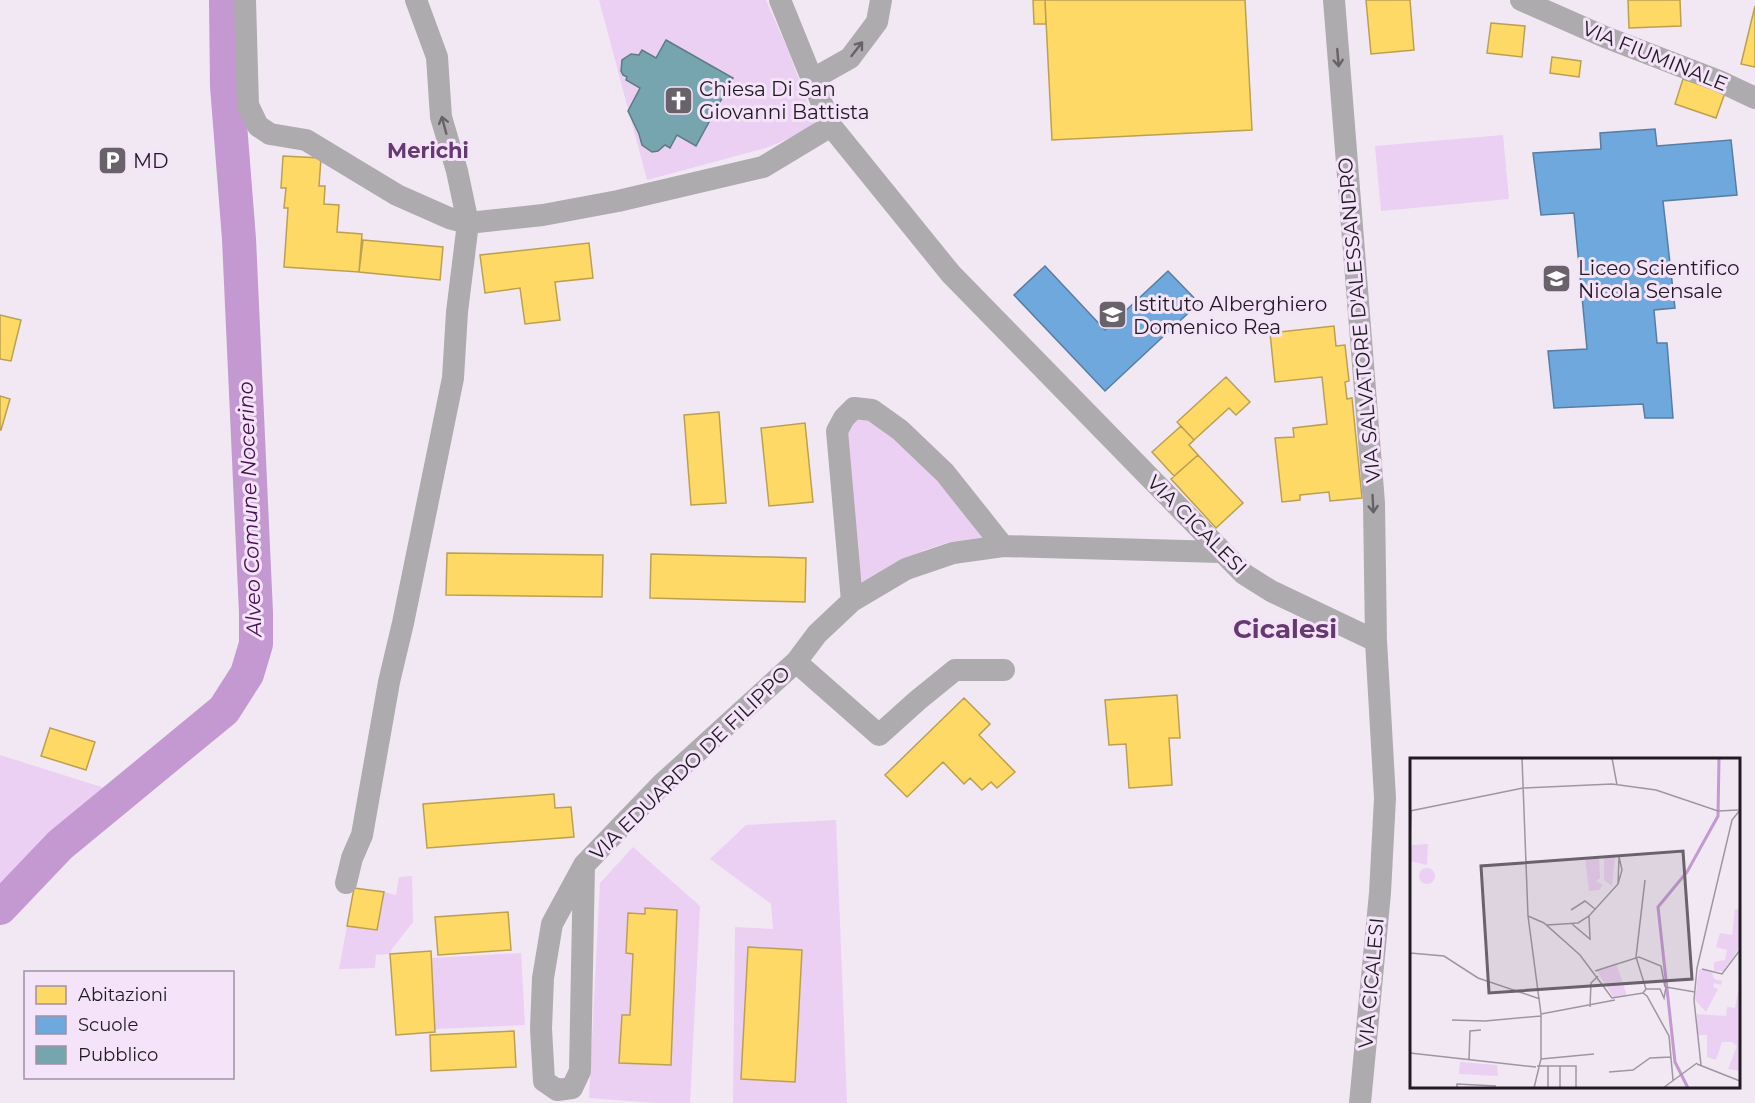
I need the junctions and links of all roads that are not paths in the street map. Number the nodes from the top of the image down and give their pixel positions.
1 (245, 0) edge
2 (416, 0) edge
3 (780, 0) edge
4 (881, 0) edge
5 (1334, 0) edge
6 (1521, 0) edge
7 (811, 80) junction
8 (1755, 98) edge
9 (831, 126) junction
10 (468, 223) junction
11 (1003, 546) junction
12 (1220, 552) junction
13 (852, 601) junction
14 (1376, 640) junction
15 (796, 662) junction
16 (1004, 670) dead end
17 (584, 865) junction
18 (346, 883) dead end
19 (1360, 1103) edge

1 - 10 street
10 -> 2 street
3 - 7 street, VIA CICALESI
7 -> 4 street
5 -> 14 street, VIA SALVATORE D'ALESSANDRO
6 - 8 street, VIA FIUMINALE
7 - 9 street, VIA CICALESI
9 - 10 street
9 - 12 street, VIA CICALESI
10 - 18 street
11 - 12 street, VIA EDUARDO DE FILIPPO
11 - 13 street, VIA EDUARDO DE FILIPPO
11 - 13 street
12 - 14 street, VIA CICALESI
13 - 15 street, VIA EDUARDO DE FILIPPO
14 - 19 street, VIA CICALESI
15 - 16 street, VIA EDUARDO DE FILIPPO
15 - 17 street, VIA EDUARDO DE FILIPPO
17 - 17 street, VIA EDUARDO DE FILIPPO

